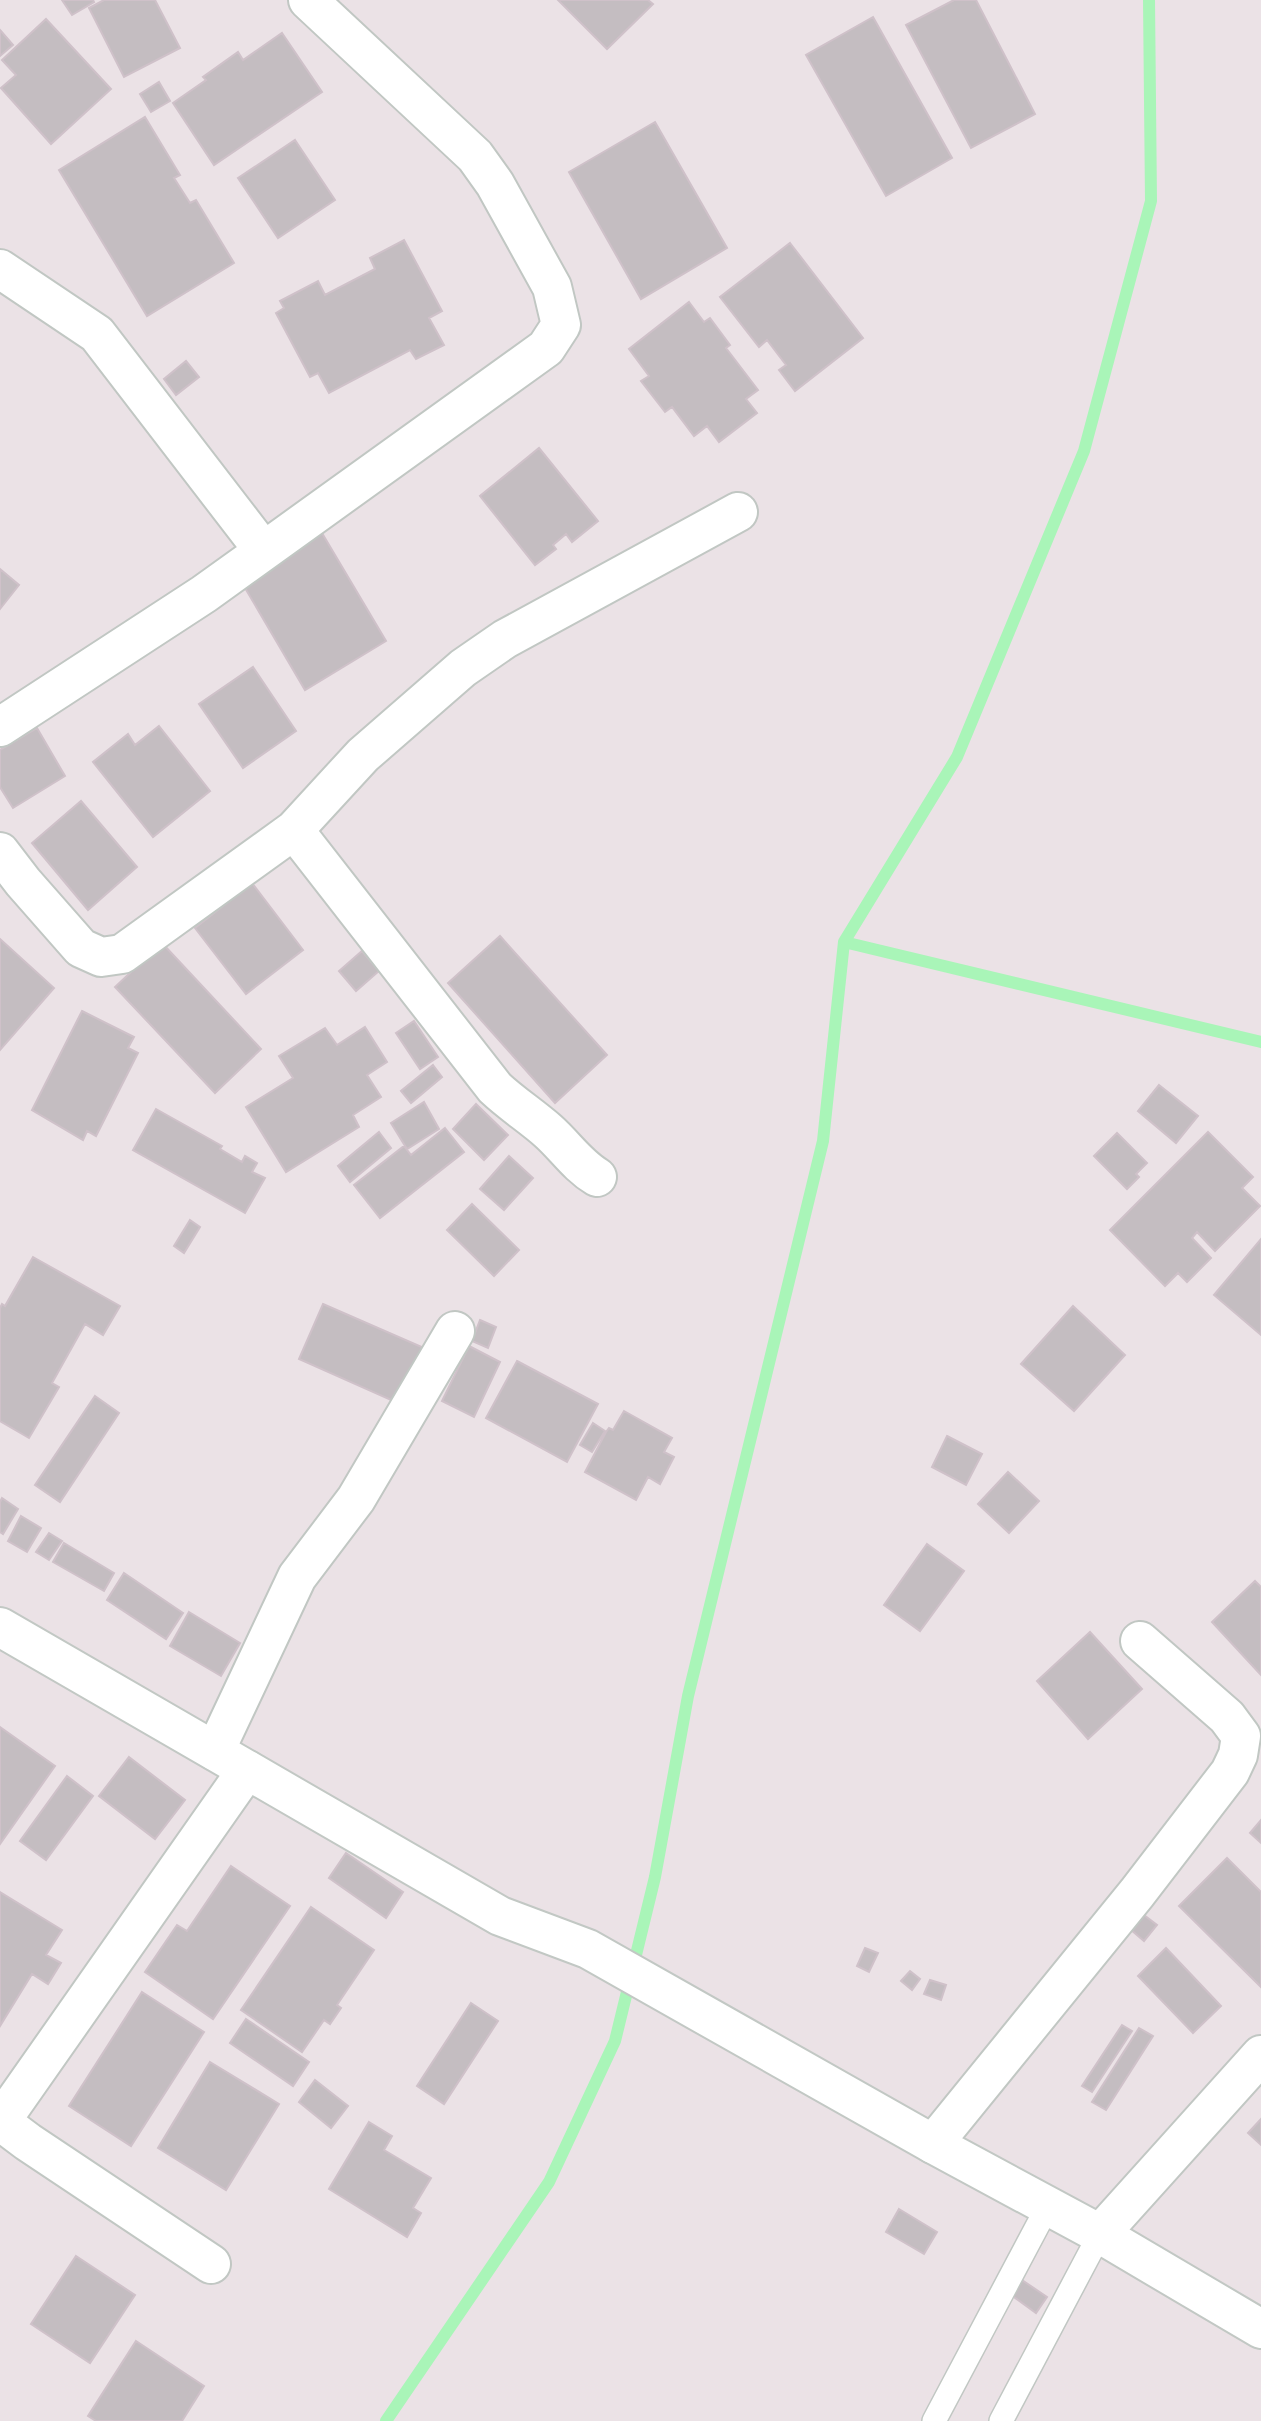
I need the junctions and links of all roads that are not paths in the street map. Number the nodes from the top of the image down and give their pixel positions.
1 (307, 0) edge
2 (0, 268) edge
3 (738, 512) dead end
4 (263, 550) junction
5 (0, 727) edge
6 (294, 830) junction
7 (0, 852) edge
8 (12, 893) edge
9 (597, 1177) dead end
10 (455, 1331) dead end
11 (0, 1627) edge
12 (1140, 1641) dead end
13 (215, 1751) junction
14 (247, 1770) junction
15 (1261, 2055) edge
16 (0, 2121) edge
17 (933, 2144) junction
18 (1048, 2206) junction
19 (1100, 2234) junction
20 (211, 2264) dead end
21 (1261, 2329) edge
22 (934, 2421) edge
23 (1000, 2421) edge

1 - 4 street
2 - 4 street
3 - 6 street
4 - 5 street
6 - 8 street
6 - 9 street
7 - 8 street
10 - 13 street
11 - 13 street
12 - 17 street
13 - 14 street
14 - 16 street
14 - 17 street
15 - 19 street
16 - 20 street
17 - 18 street
18 - 19 street
18 - 22 lane
19 - 21 street
19 - 23 lane

